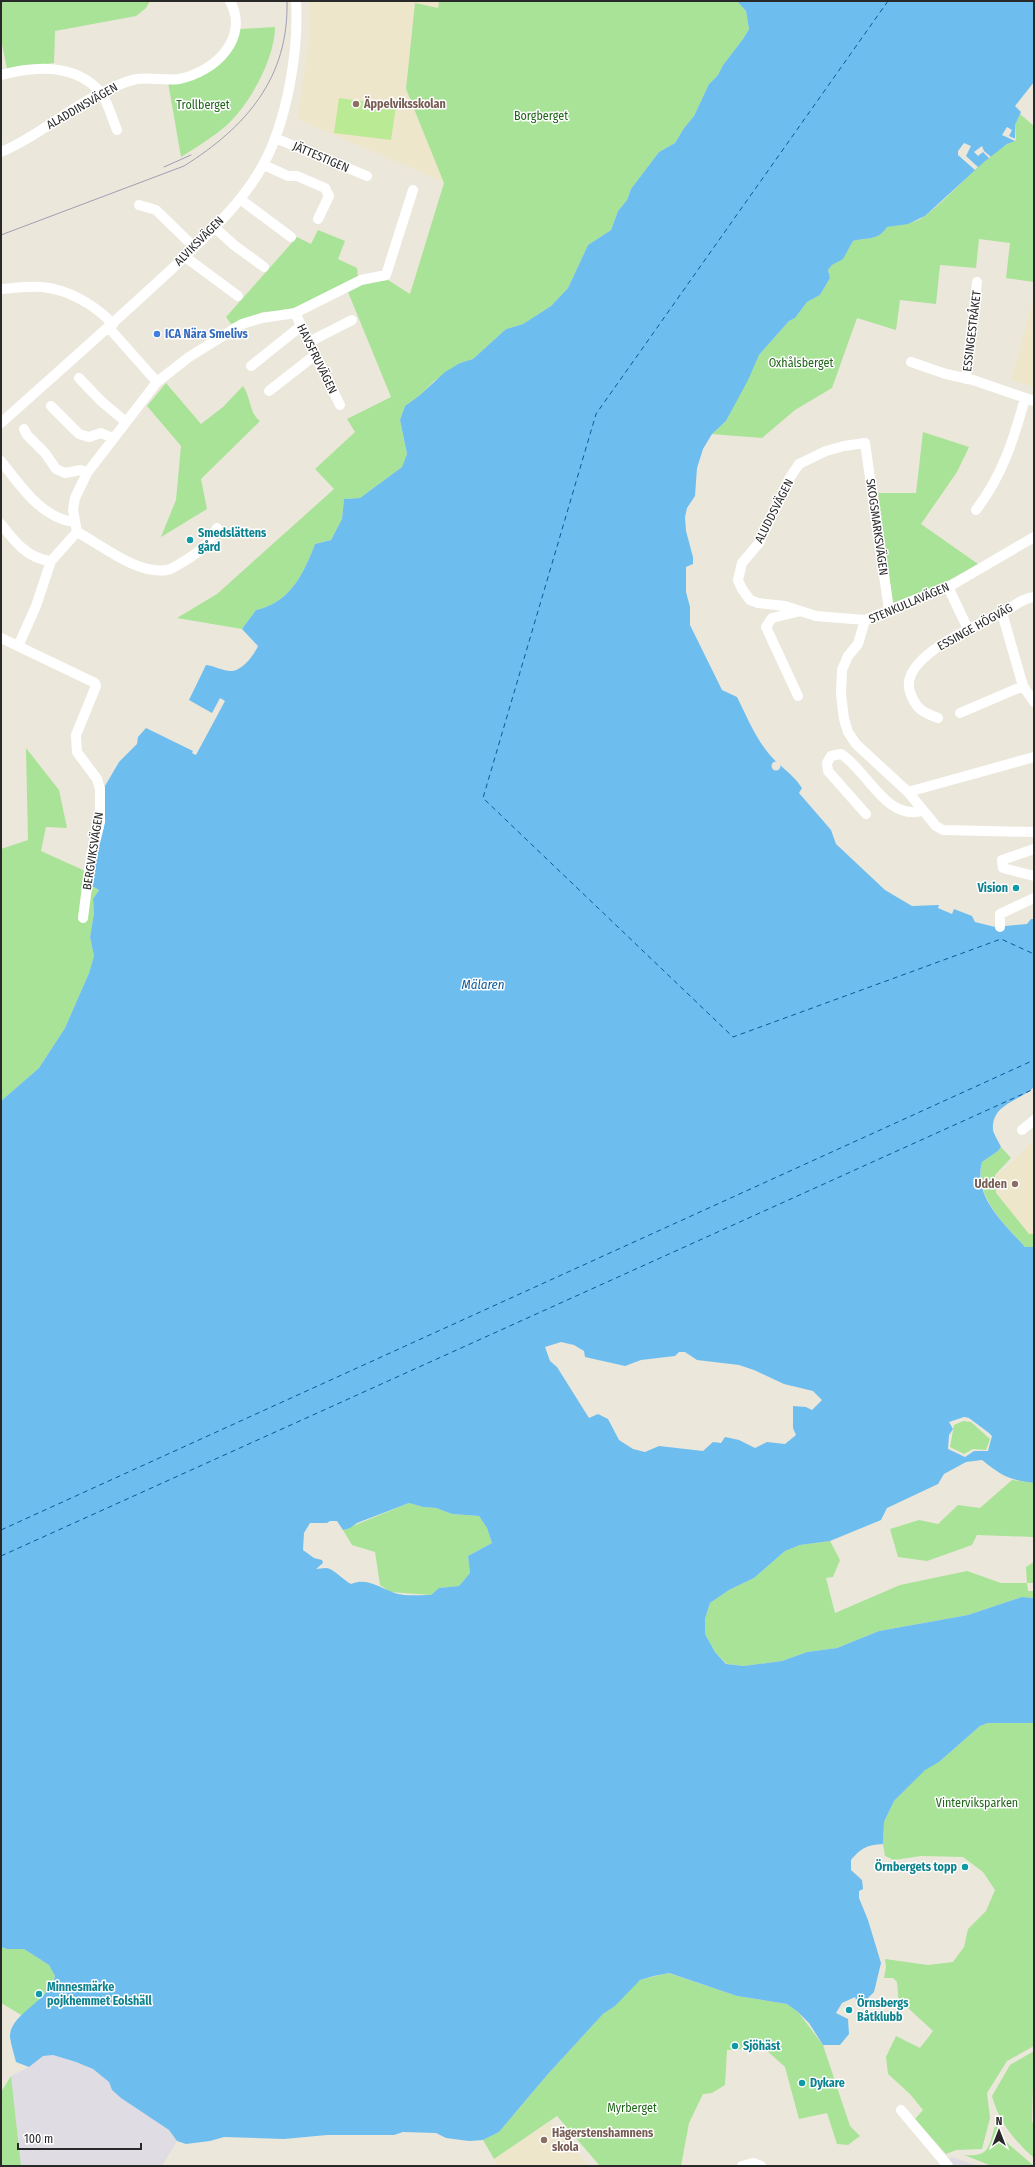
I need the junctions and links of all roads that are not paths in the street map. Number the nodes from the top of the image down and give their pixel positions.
1 (230, 1) edge
2 (296, 1) edge
3 (1, 75) edge
4 (101, 93) junction
5 (117, 130) dead end
6 (275, 138) junction
7 (1, 152) edge
8 (264, 165) junction
9 (367, 176) dead end
10 (413, 190) dead end
11 (240, 199) junction
12 (139, 205) dead end
13 (318, 220) dead end
14 (214, 227) junction
15 (291, 237) dead end
16 (194, 246) junction
17 (184, 256) junction
18 (264, 267) dead end
19 (977, 282) dead end
20 (1, 289) edge
21 (238, 296) dead end
22 (295, 313) junction
23 (352, 320) dead end
24 (111, 326) junction
25 (301, 326) junction
26 (309, 342) junction
27 (315, 355) junction
28 (911, 362) dead end
29 (251, 366) dead end
30 (79, 378) dead end
31 (966, 380) junction
32 (157, 382) junction
33 (269, 392) dead end
34 (1029, 399) edge
35 (340, 405) dead end
36 (51, 406) dead end
37 (1, 422) edge
38 (126, 422) junction
39 (24, 429) dead end
40 (113, 438) junction
41 (865, 443) joint
42 (1, 461) edge
43 (88, 473) junction
44 (976, 510) dead end
45 (1, 524) edge
46 (75, 527) junction
47 (217, 528) dead end
48 (1034, 537) edge
49 (51, 561) junction
50 (948, 587) junction
51 (1034, 597) edge
52 (889, 610) junction
53 (803, 611) junction
54 (1002, 613) junction
55 (865, 620) junction
56 (968, 629) junction
57 (1, 638) edge
58 (19, 644) junction
59 (1023, 686) junction
60 (798, 696) dead end
61 (1034, 702) edge
62 (960, 714) dead end
63 (938, 718) dead end
64 (1034, 757) edge
65 (908, 792) junction
66 (922, 811) junction
67 (866, 814) dead end
68 (1034, 832) edge
69 (1034, 849) edge
70 (1034, 876) edge
71 (1034, 898) edge
72 (83, 918) dead end
73 (1000, 926) dead end
74 (1034, 1120) edge
75 (1022, 1130) dead end
76 (901, 2110) dead end
77 (742, 2166) edge
78 (761, 2166) edge
79 (948, 2166) edge

1 - 4 street, ALADDINSVÄGEN
2 - 6 street, ALVIKSVÄGEN
3 - 4 street
4 - 5 street
4 - 7 street, ALADDINSVÄGEN
6 - 8 street, ALVIKSVÄGEN
6 - 9 street, JÄTTESTIGEN
8 - 11 street, ALVIKSVÄGEN
8 - 13 street
10 - 22 street
11 - 14 street, ALVIKSVÄGEN
11 - 15 street
12 - 16 street
14 - 16 street, ALVIKSVÄGEN
14 - 18 street
16 - 17 street, ALVIKSVÄGEN
17 - 21 street
17 - 24 street, ALVIKSVÄGEN
19 - 31 street, ESSINGESTRÅKET
20 - 24 street
22 - 25 street, HAVSFRUVÄGEN
22 - 32 street
23 - 26 street
24 - 32 street
24 - 37 street, ALVIKSVÄGEN
25 - 26 street, HAVSFRUVÄGEN
25 - 29 street
26 - 27 street, HAVSFRUVÄGEN
27 - 33 street
27 - 35 street, HAVSFRUVÄGEN
28 - 31 street, ESSINGESTRÅKET
30 - 38 street
31 - 34 street, ESSINGESTRÅKET
32 - 38 street
34 - 44 street
36 - 40 street
38 - 40 street
39 - 43 street
40 - 43 street
41 - 52 street, SKOGSMARKSVÄGEN
41 - 53 street, ALUDDSVÄGEN
42 - 46 street
43 - 46 street
45 - 49 street
46 - 47 street
46 - 49 street
48 - 50 street, STENKULLAVÄGEN
49 - 58 street
50 - 52 street, STENKULLAVÄGEN
50 - 56 street
51 - 54 street, ESSINGE HÖGVÄG
52 - 55 street, STENKULLAVÄGEN
53 - 55 street, ALUDDSVÄGEN
53 - 60 street
54 - 56 street, ESSINGE HÖGVÄG
54 - 59 street
55 - 65 street, STENKULLAVÄGEN
56 - 63 street, ESSINGE HÖGVÄG
57 - 58 street, BERGVIKSVÄGEN
58 - 72 street, BERGVIKSVÄGEN
59 - 61 street
59 - 62 street
64 - 65 street
65 - 66 street, STENKULLAVÄGEN
66 - 67 street
66 - 68 street, STENKULLAVÄGEN
69 - 70 street
71 - 73 street
74 - 75 street
76 - 79 street
77 - 78 street

